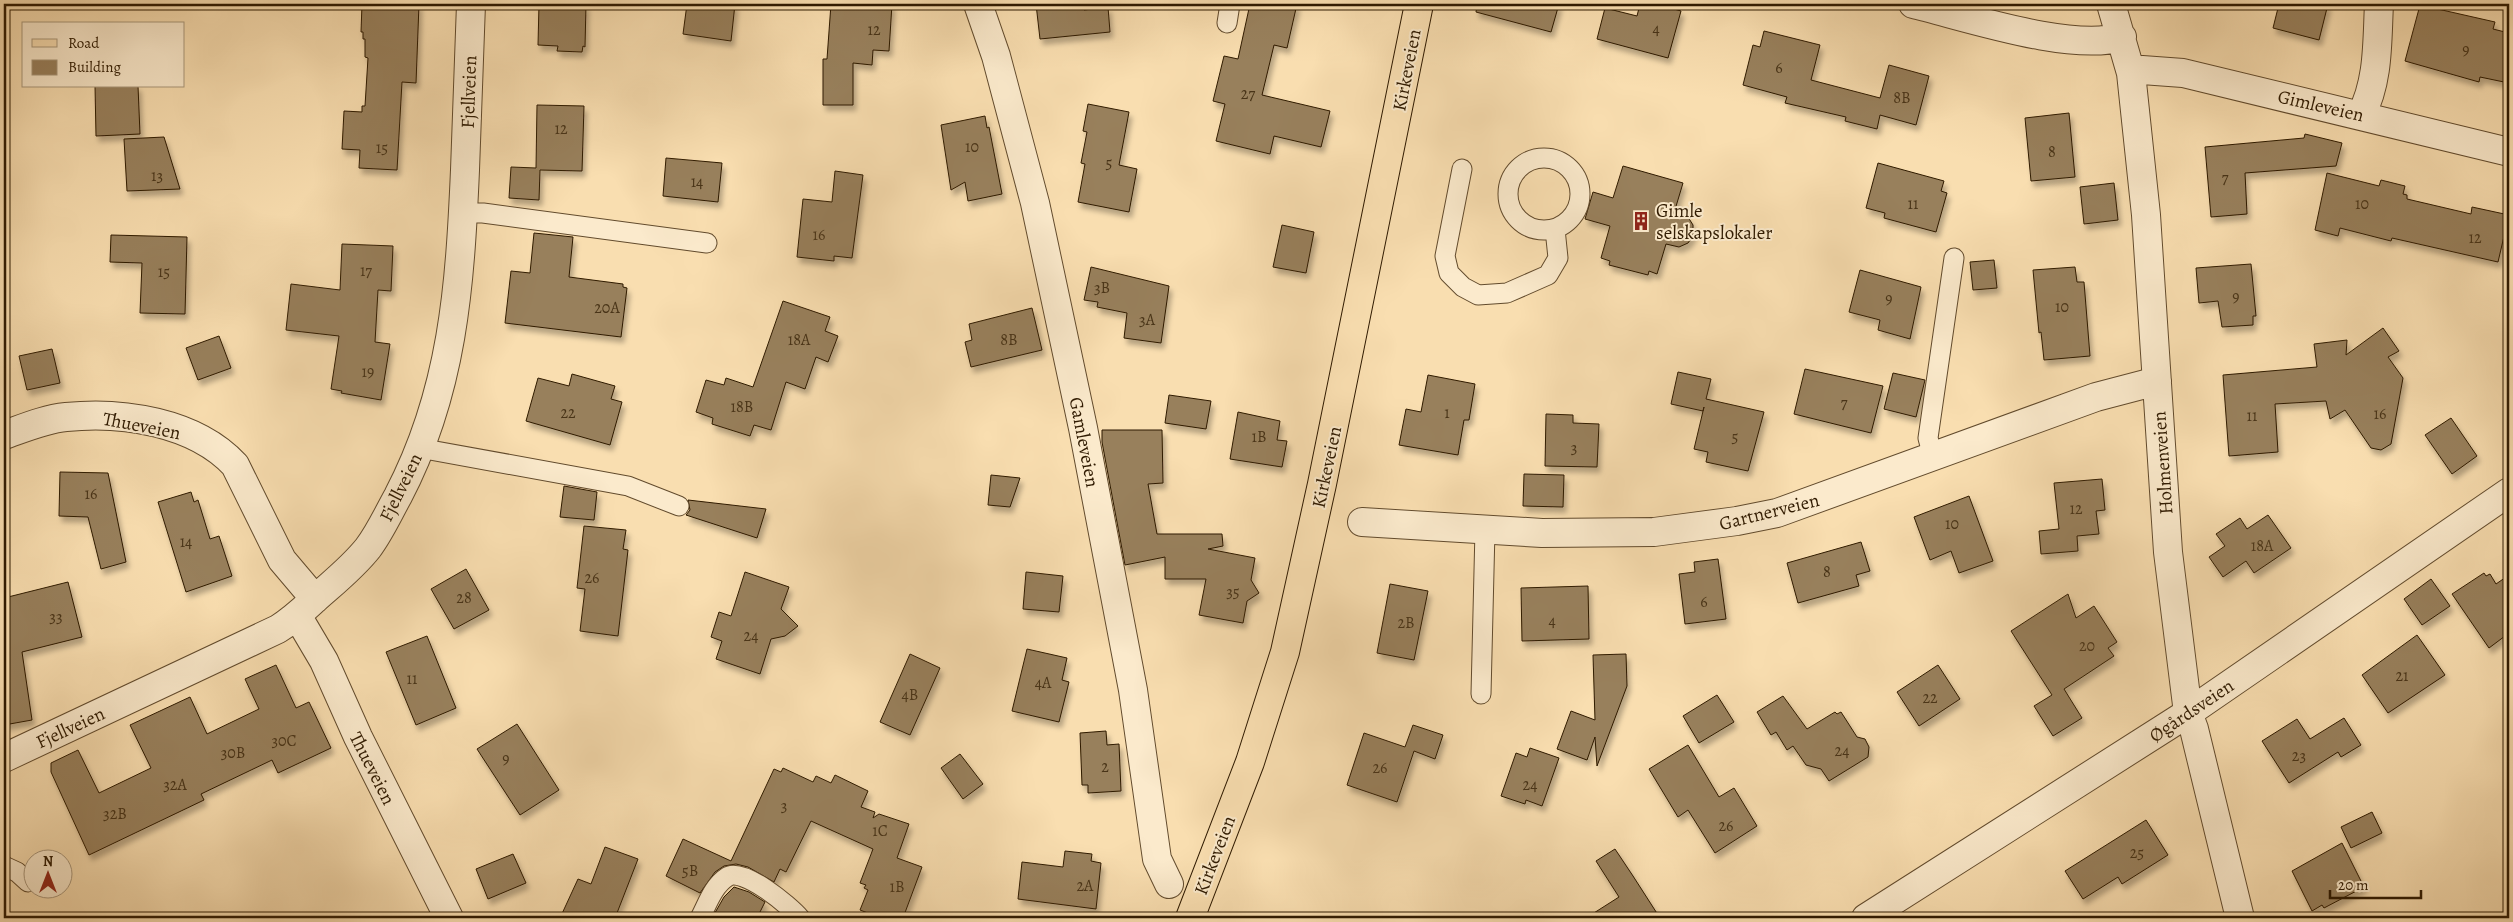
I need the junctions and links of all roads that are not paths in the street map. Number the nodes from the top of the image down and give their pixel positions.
1 (471, 4) edge
2 (978, 4) edge
3 (1230, 4) edge
4 (1419, 4) edge
5 (1913, 4) edge
6 (2111, 4) edge
7 (2379, 4) edge
8 (1227, 23) dead end
9 (2122, 36) junction
10 (2131, 73) junction
11 (2361, 115) junction
12 (2509, 152) edge
13 (1462, 170) dead end
14 (463, 213) junction
15 (1555, 228) dead end
16 (707, 243) dead end
17 (1954, 258) dead end
18 (2157, 381) junction
19 (4, 435) edge
20 (419, 448) junction
21 (1933, 457) junction
22 (2509, 492) edge
23 (679, 506) dead end
24 (1362, 522) dead end
25 (1485, 530) junction
26 (306, 608) junction
27 (1481, 694) dead end
28 (2188, 714) junction
29 (4, 758) edge
30 (4, 866) edge
31 (22, 877) edge
32 (1169, 884) dead end
33 (449, 918) edge
34 (700, 918) edge
35 (800, 918) edge
36 (1190, 918) edge
37 (1866, 918) edge
38 (2240, 918) edge

1 - 14 street, Fjellveien
2 - 32 street, Gamleveien
3 - 8 lane
4 - 36 main road, Kirkeveien
5 - 9 street
6 - 9 street, Holmenveien
7 - 11 street
9 - 10 street, Holmenveien
10 - 11 street, Gimleveien
10 - 18 street, Holmenveien
11 - 12 street, Gimleveien
13 - 15 lane
14 - 16 lane
14 - 20 street, Fjellveien
17 - 21 lane
18 - 21 street, Gartnerveien
18 - 28 street, Holmenveien
19 - 26 street, Thueveien
20 - 23 lane
20 - 26 street, Fjellveien
21 - 25 street, Gartnerveien
22 - 28 street, Øgårdsveien
24 - 25 street, Gartnerveien
25 - 27 lane
26 - 29 street, Fjellveien
26 - 33 street, Thueveien
28 - 37 street, Øgårdsveien
28 - 38 street, Holmenveien
30 - 31 lane
34 - 35 lane

